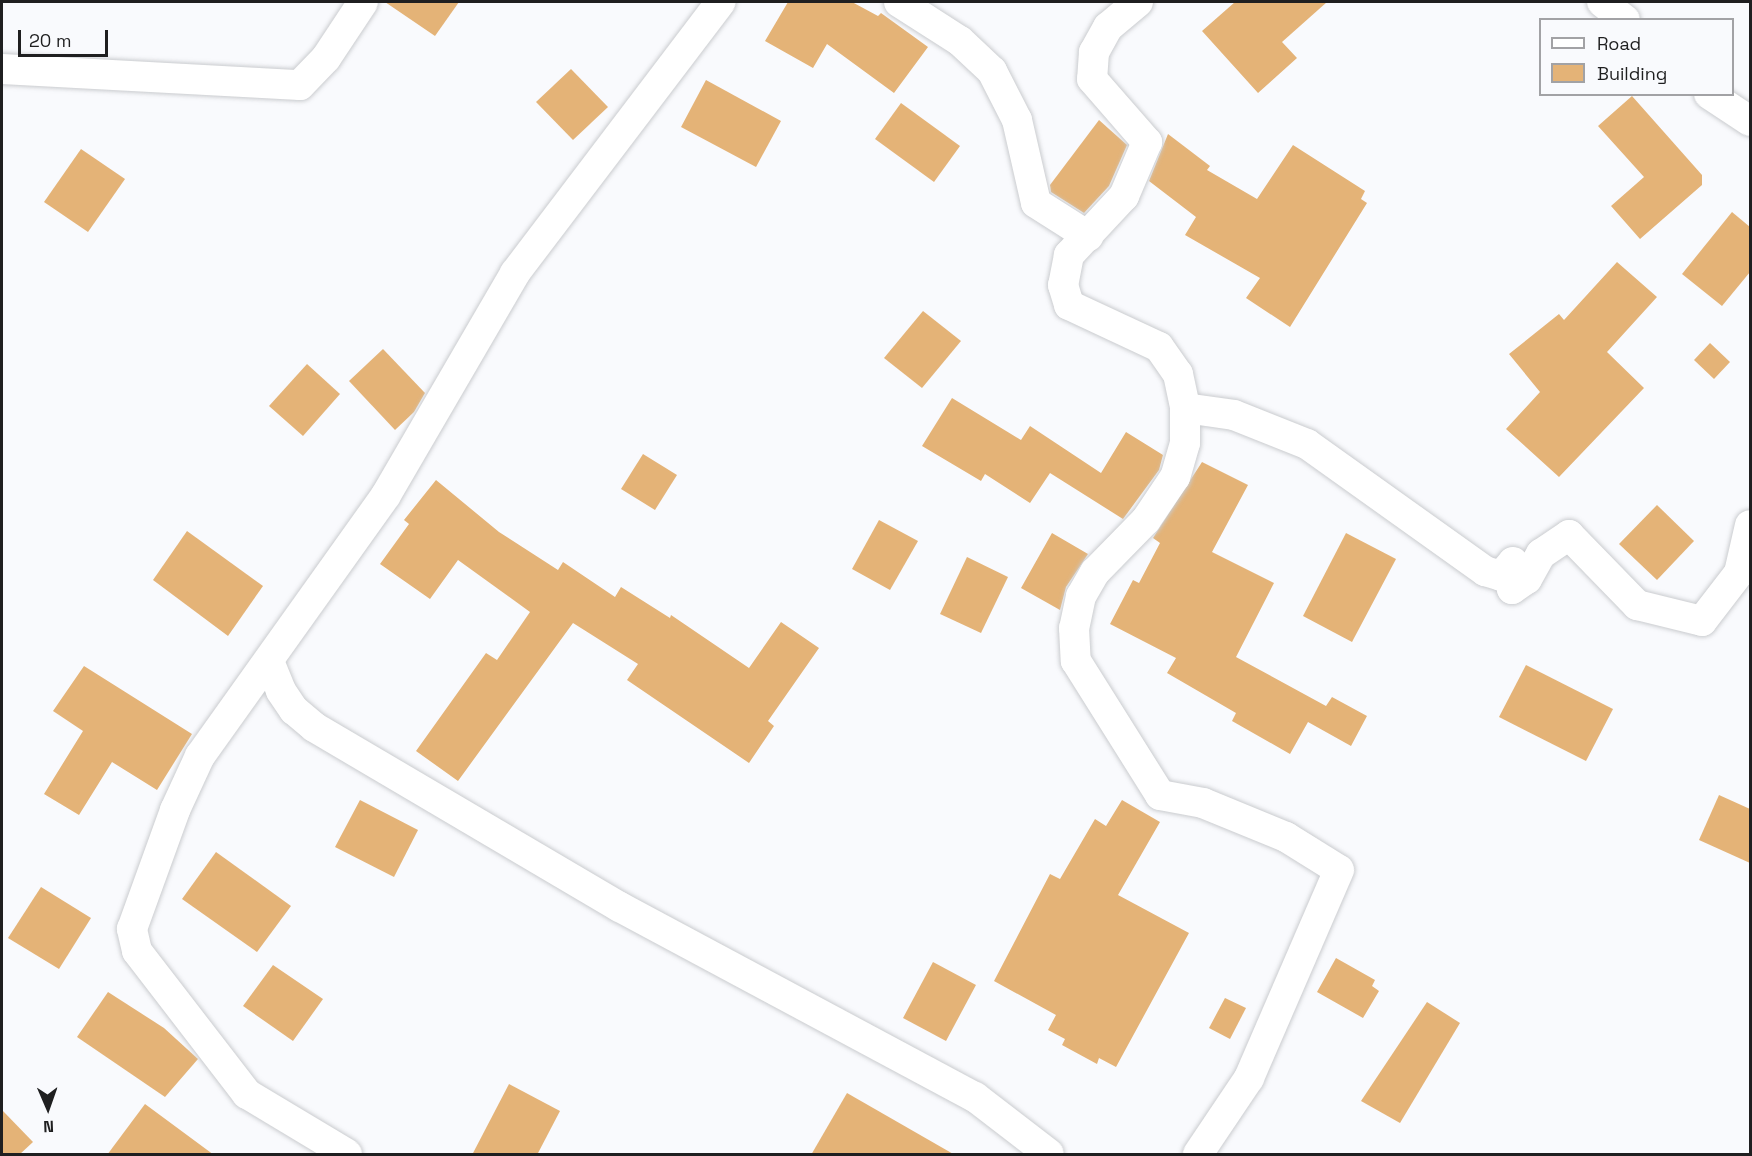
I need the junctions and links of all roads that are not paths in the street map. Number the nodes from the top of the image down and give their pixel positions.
1 (363, 2) edge
2 (721, 2) edge
3 (899, 2) edge
4 (1137, 2) edge
5 (1602, 2) edge
6 (1622, 18) edge
7 (2, 69) edge
8 (1712, 96) edge
9 (1750, 121) edge
10 (1088, 236) junction
11 (1185, 408) junction
12 (1750, 525) edge
13 (269, 661) junction
14 (347, 1155) edge
15 (1049, 1155) edge
16 (1198, 1155) edge

1 - 7 street
2 - 13 street
3 - 10 street
4 - 10 street
5 - 6 street
8 - 9 street
10 - 11 street
11 - 12 street
11 - 16 street
13 - 14 street
13 - 15 street

